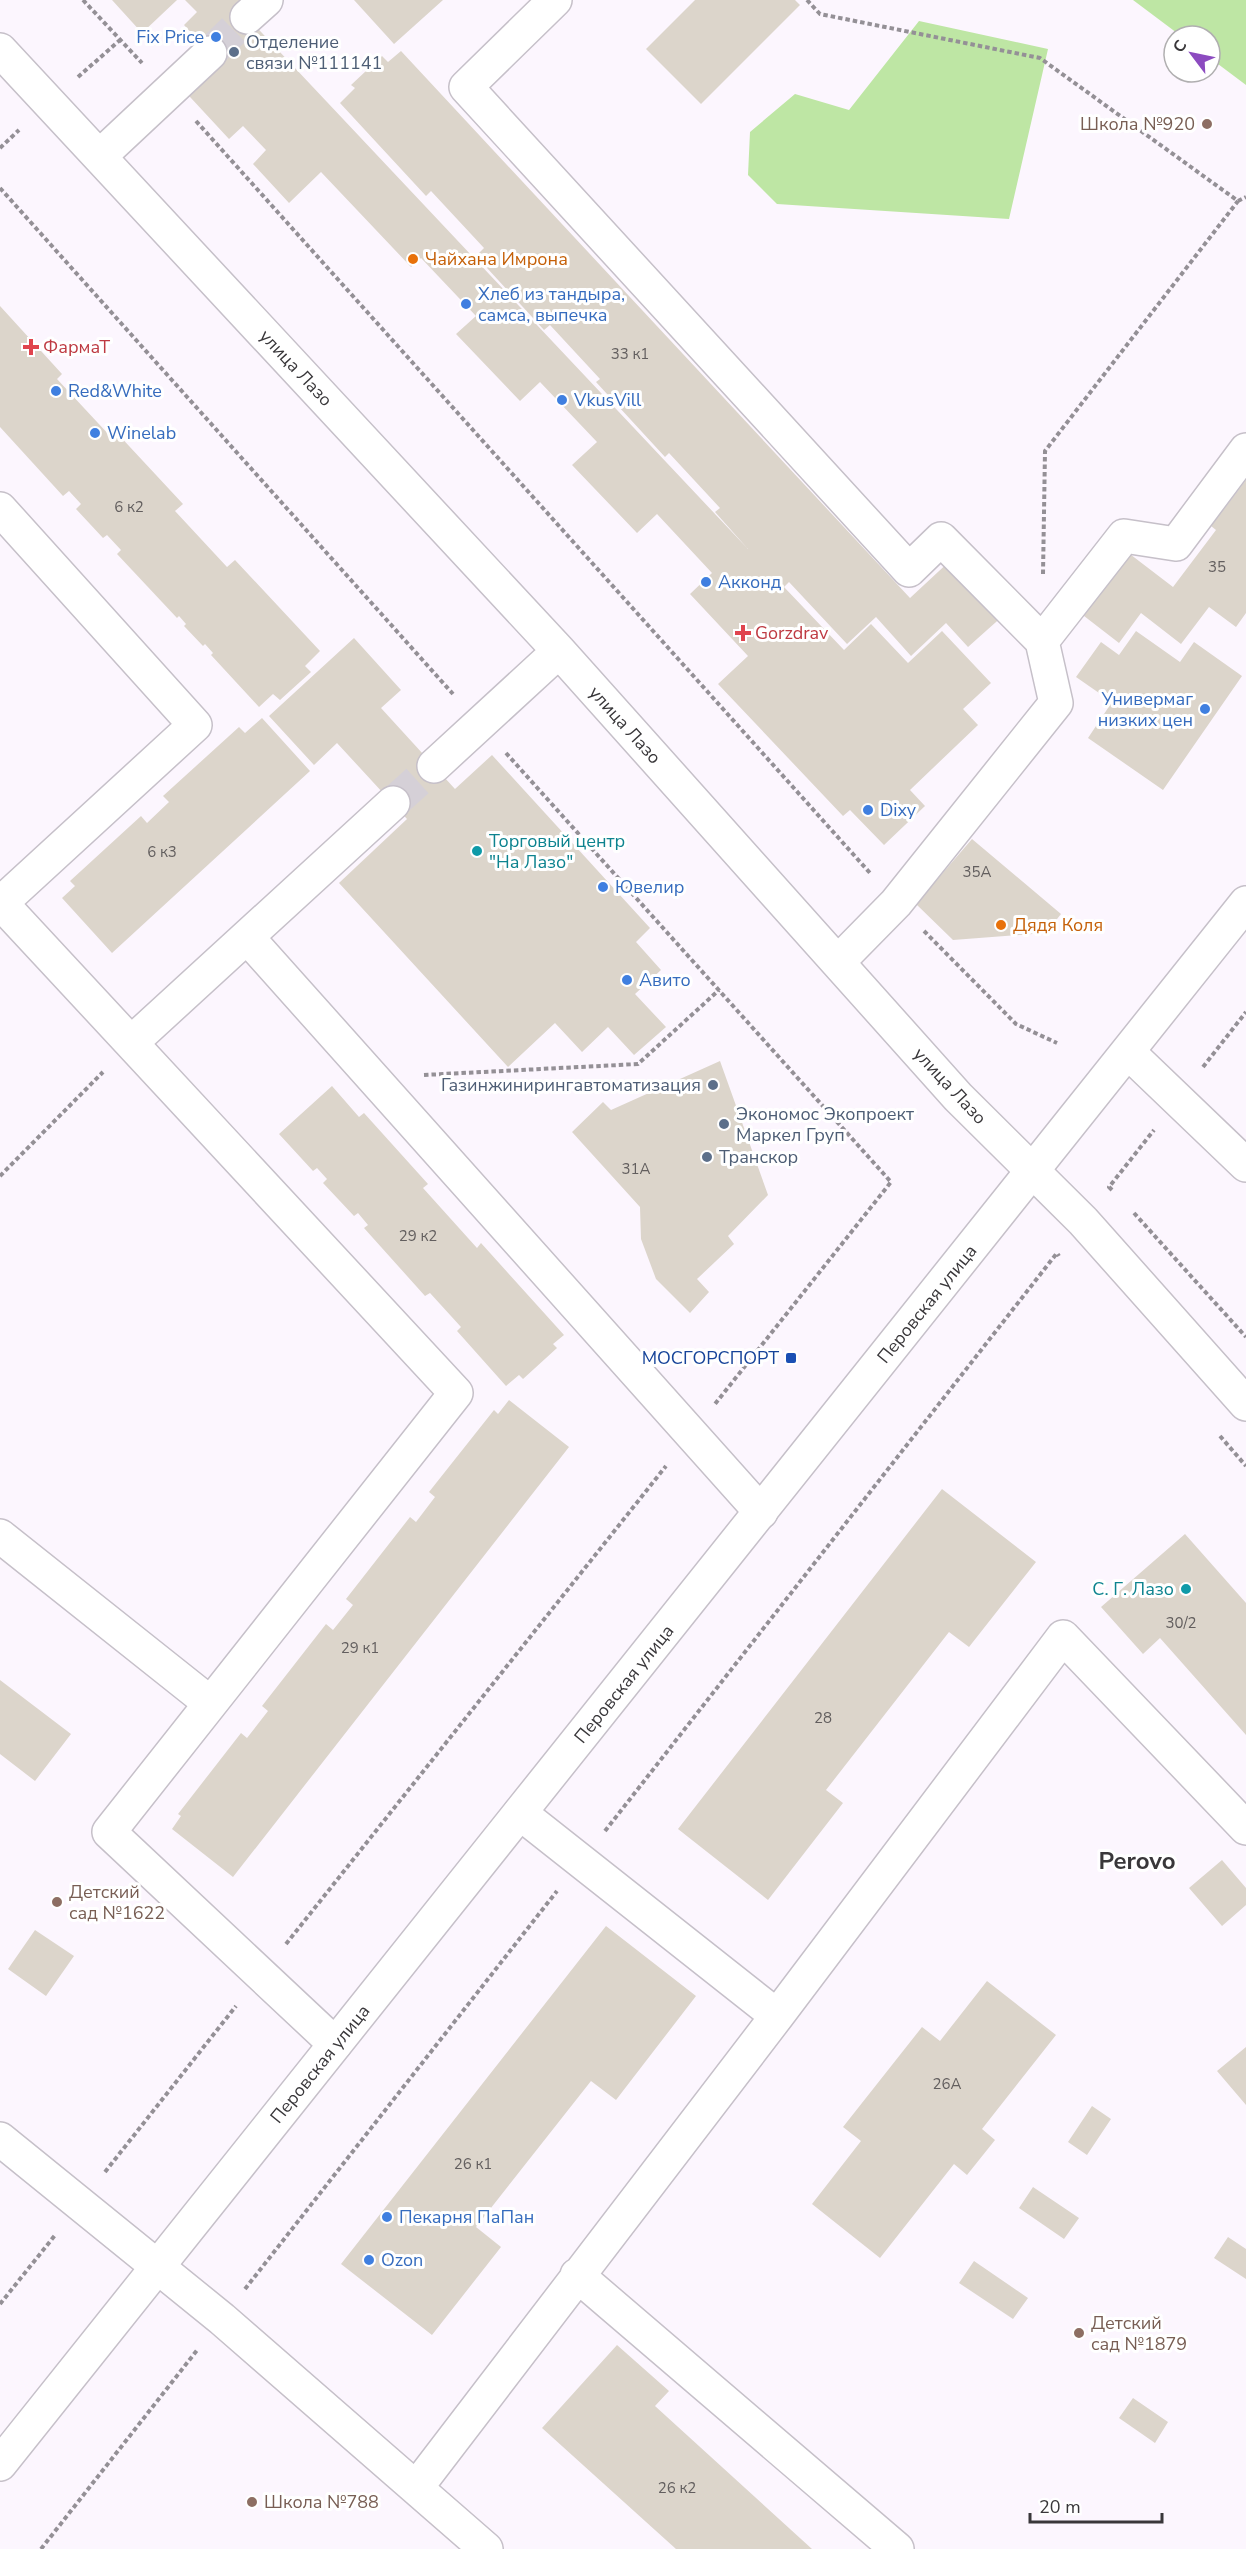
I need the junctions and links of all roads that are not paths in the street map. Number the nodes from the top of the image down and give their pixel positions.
1 (555, 0) edge
2 (0, 50) edge
3 (210, 53) tunnel mouth
4 (100, 156) junction
5 (1246, 450) edge
6 (0, 509) edge
7 (1042, 640) junction
8 (559, 651) junction
9 (434, 766) tunnel mouth
10 (393, 803) tunnel mouth
11 (1246, 903) edge
12 (247, 937) junction
13 (837, 962) junction
14 (132, 1042) junction
15 (1128, 1052) junction
16 (1246, 1165) edge
17 (1033, 1172) junction
18 (1246, 1404) edge
19 (761, 1512) junction
20 (0, 1536) edge
21 (210, 1703) junction
22 (520, 1813) junction
23 (1246, 1828) edge
24 (777, 2016) junction
25 (336, 2044) junction
26 (0, 2139) edge
27 (159, 2266) junction
28 (577, 2275) junction
29 (0, 2464) edge
30 (416, 2488) junction
31 (486, 2549) edge
32 (897, 2549) edge

1 - 7 main road
2 - 4 main road, улица Лазо
3 - 4 main road
4 - 8 main road, улица Лазо
5 - 7 main road
6 - 14 main road
7 - 13 main road
8 - 9 main road
8 - 13 main road, улица Лазо
10 - 12 main road
11 - 15 main road, Перовская улица
12 - 14 main road
12 - 19 main road
13 - 17 main road, улица Лазо
14 - 21 main road
15 - 16 main road
15 - 17 main road, Перовская улица
17 - 18 main road, улица Лазо
17 - 19 main road, Перовская улица
19 - 22 main road, Перовская улица
20 - 21 main road
21 - 25 main road
22 - 24 main road
22 - 25 main road, Перовская улица
23 - 24 main road
24 - 28 main road
25 - 27 main road, Перовская улица
26 - 27 main road
27 - 29 main road, Перовская улица
27 - 30 main road
28 - 30 main road
28 - 32 main road
30 - 31 main road

